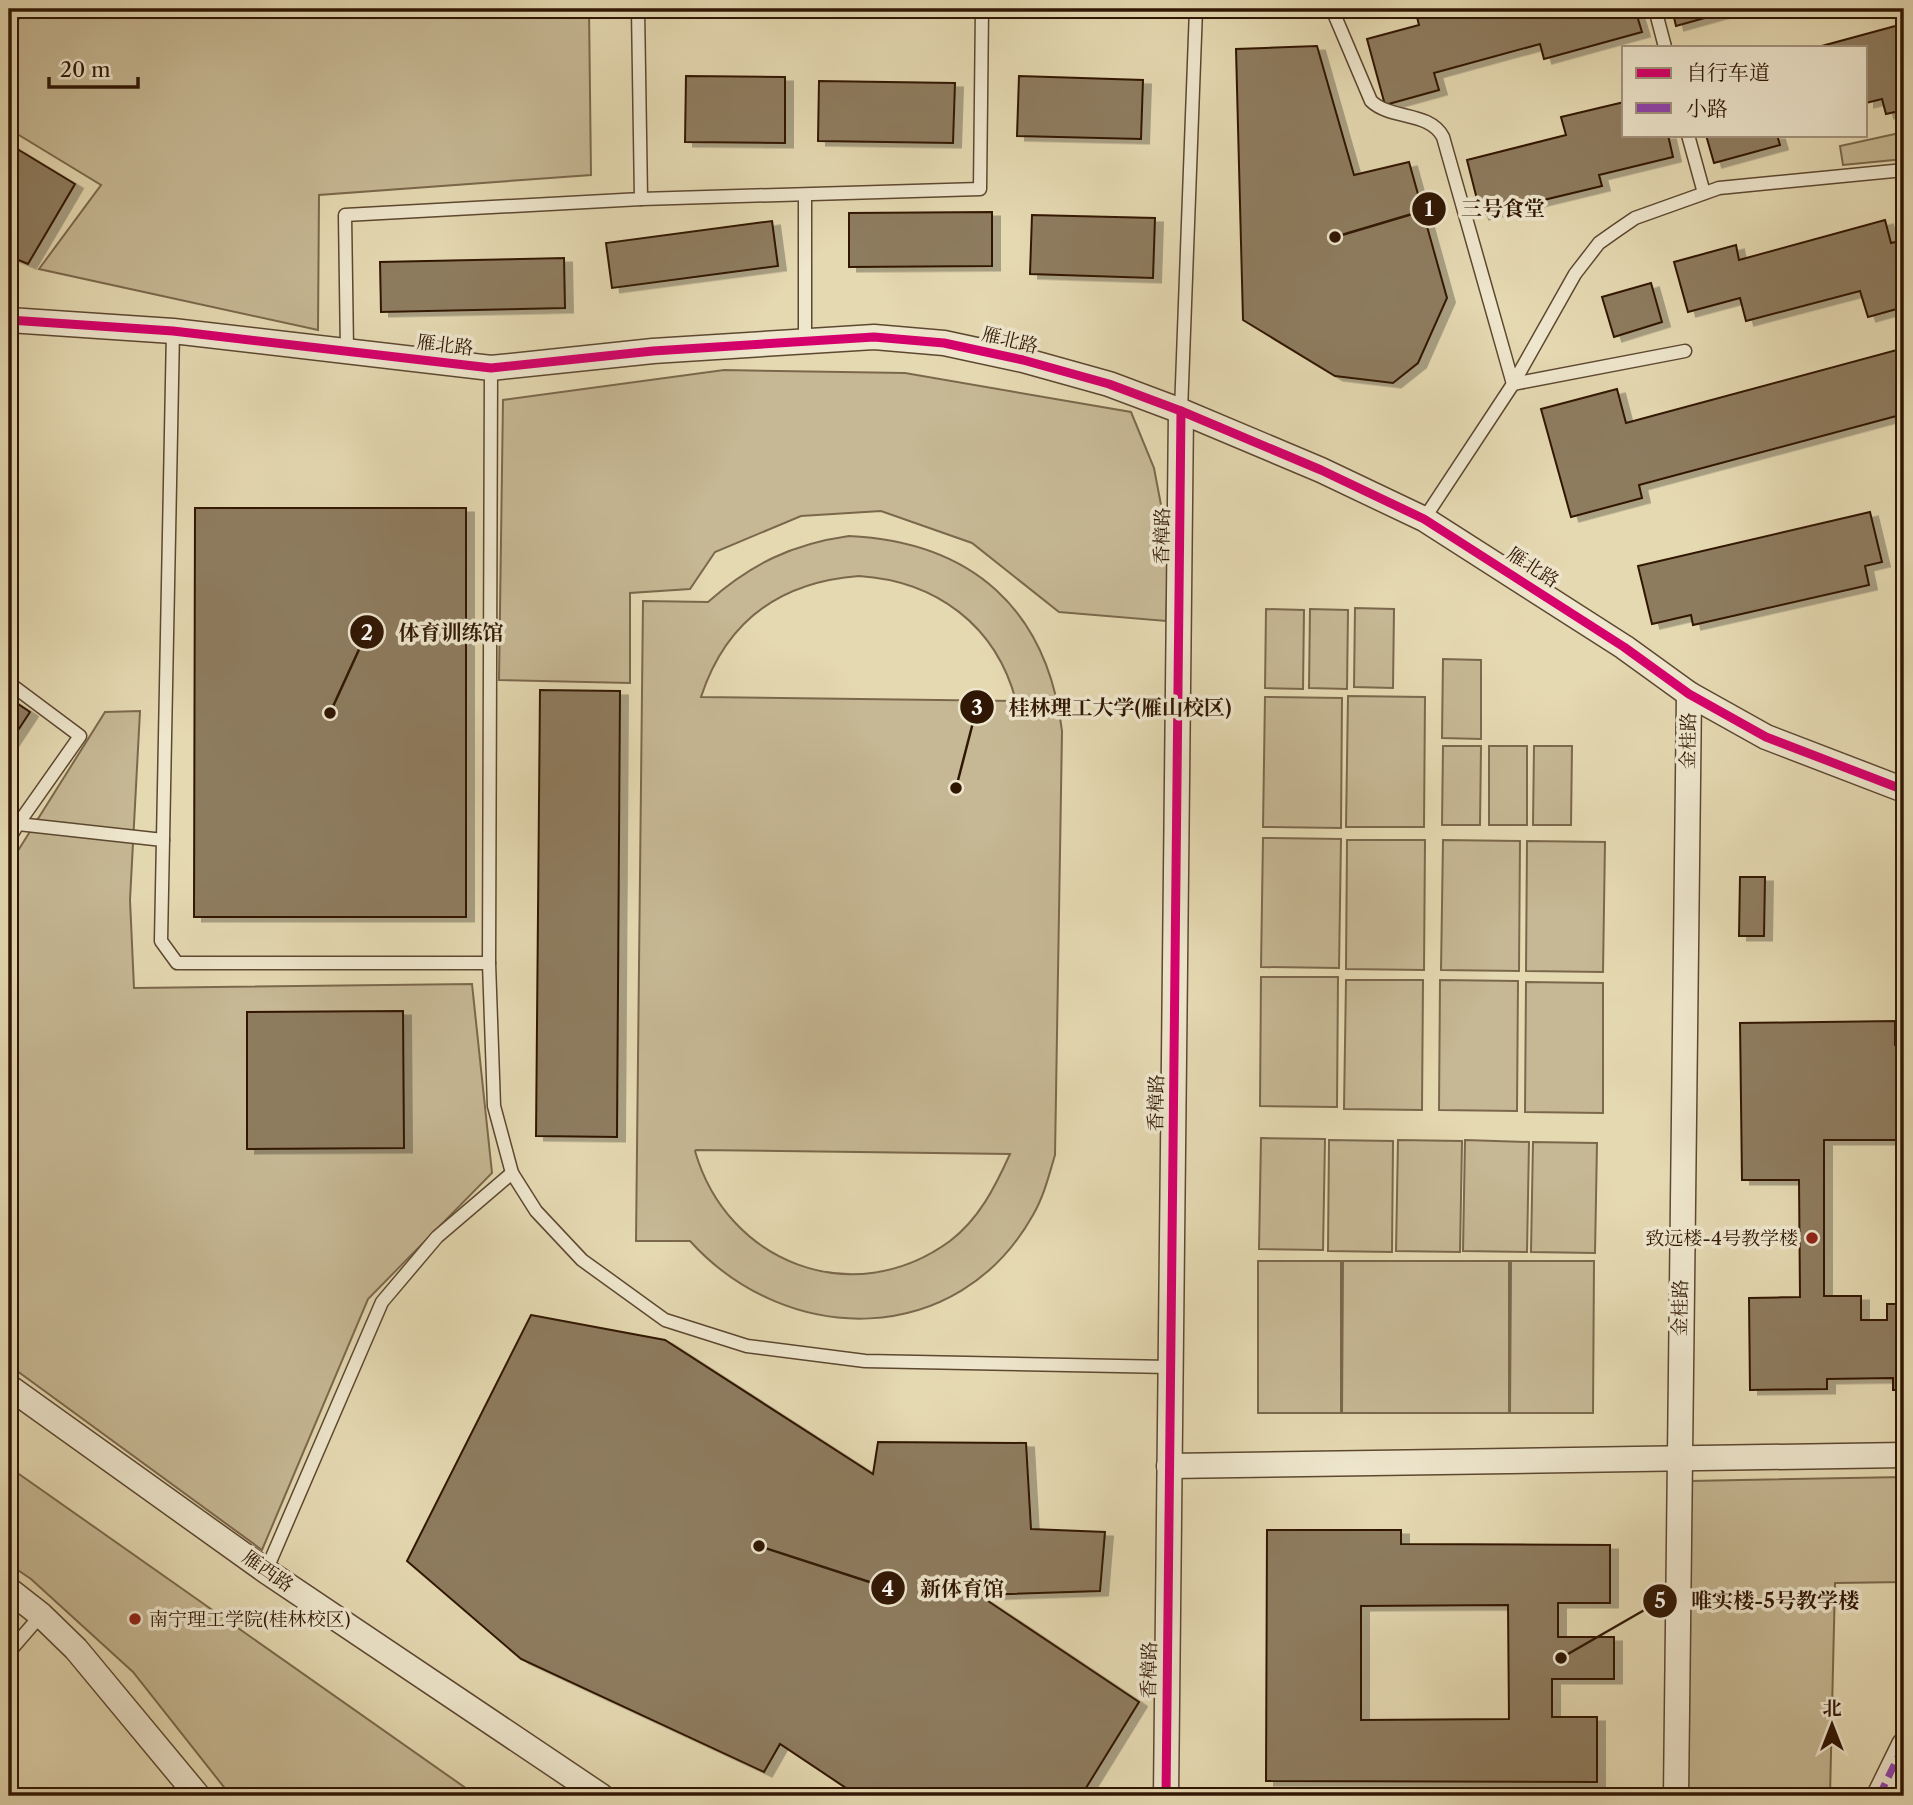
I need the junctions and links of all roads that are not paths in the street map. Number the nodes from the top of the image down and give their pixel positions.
1 (638, 9) edge
2 (982, 9) edge
3 (1196, 9) edge
4 (1332, 9) edge
5 (1655, 9) edge
6 (1665, 46) edge
7 (1688, 136) edge
8 (1904, 170) edge
9 (1704, 193) junction
10 (805, 195) junction
11 (641, 199) junction
12 (9, 320) edge
13 (173, 331) junction
14 (805, 341) junction
15 (347, 351) junction
16 (1685, 351) dead end
17 (491, 368) junction
18 (1513, 384) junction
19 (1181, 411) junction
20 (1424, 519) junction
21 (9, 683) edge
22 (1689, 695) junction
23 (1904, 790) edge
24 (18, 824) junction
25 (9, 839) edge
26 (163, 840) junction
27 (489, 963) junction
28 (512, 1172) junction
29 (1170, 1367) junction
30 (9, 1387) edge
31 (1904, 1455) edge
32 (1677, 1461) junction
33 (1169, 1465) junction
34 (265, 1571) junction
35 (9, 1590) edge
36 (41, 1615) junction
37 (9, 1652) edge
38 (1904, 1745) edge
39 (193, 1793) edge
40 (601, 1796) edge
41 (1166, 1796) edge
42 (1676, 1796) edge
43 (1879, 1796) edge

1 - 11 lane
2 - 10 lane
3 - 19 lane
4 - 18 lane
5 - 6 lane
7 - 9 lane
8 - 9 lane
9 - 18 lane
10 - 11 lane
10 - 14 lane
11 - 15 lane
12 - 13 street, 雁北路
13 - 15 street, 雁北路
13 - 26 lane
14 - 17 street, 雁北路
14 - 19 street, 雁北路
15 - 17 street, 雁北路
16 - 18 lane
17 - 27 lane
18 - 20 lane
19 - 20 street, 雁北路
19 - 29 street, 香樟路
20 - 22 street, 雁北路
21 - 24 lane
22 - 23 street, 雁北路
22 - 32 street, 金桂路
24 - 25 lane
24 - 26 lane
26 - 27 lane
27 - 28 lane
28 - 29 lane
28 - 34 lane
29 - 33 street, 香樟路
30 - 34 street, 雁西路
31 - 32 street
32 - 33 street
32 - 42 street, 金桂路
33 - 41 street, 香樟路
34 - 40 street, 雁西路
35 - 36 street
36 - 37 lane
36 - 39 street
38 - 43 street

